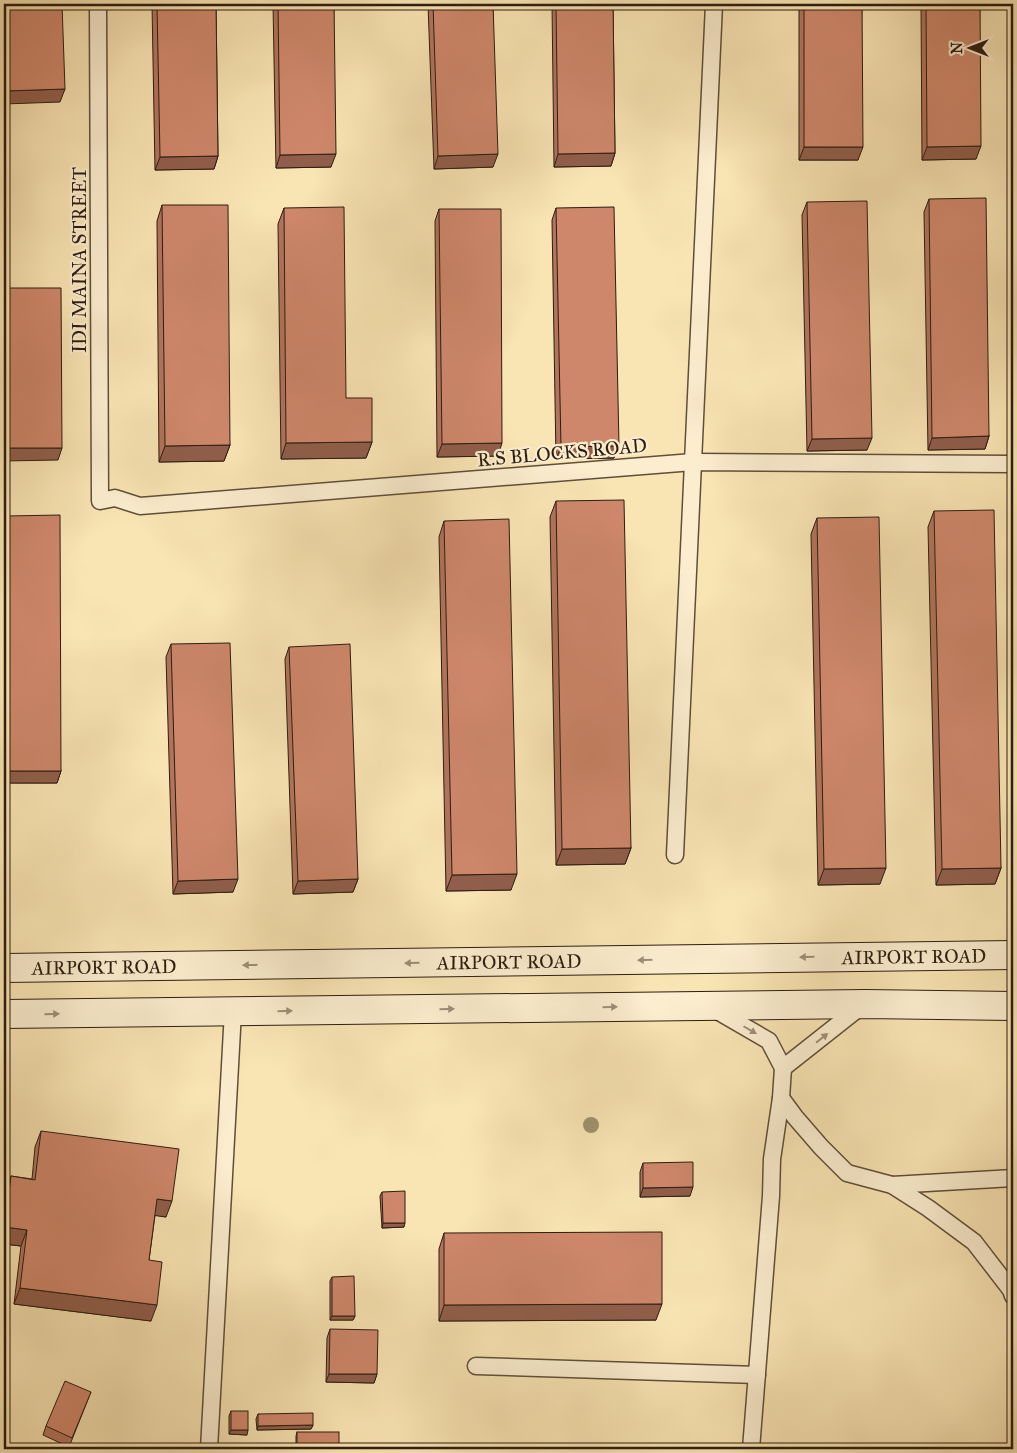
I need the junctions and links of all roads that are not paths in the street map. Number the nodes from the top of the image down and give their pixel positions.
1 (98, 4) edge
2 (714, 4) edge
3 (693, 462) junction
4 (1013, 464) edge
5 (115, 498) joint
6 (675, 856) dead end
7 (1013, 955) edge
8 (4, 968) edge
9 (864, 1004) junction
10 (708, 1005) junction
11 (1013, 1006) edge
12 (233, 1011) junction
13 (4, 1014) edge
14 (783, 1068) junction
15 (781, 1098) junction
16 (1013, 1178) edge
17 (892, 1185) junction
18 (1013, 1296) edge
19 (476, 1366) dead end
20 (757, 1375) junction
21 (209, 1449) edge
22 (752, 1449) edge

1 - 5 lane, IDI MAINA STREET
2 - 3 lane
3 - 4 lane, R.S BLOCKS ROAD
3 - 5 lane, R.S BLOCKS ROAD
3 - 6 lane
7 -> 8 main road, AIRPORT ROAD
9 - 10 main road
9 - 11 main road
14 -> 9 lane
12 -> 10 main road
10 -> 14 lane
13 -> 12 main road
12 - 21 lane
14 - 15 lane
15 - 17 lane
15 - 20 lane
16 - 17 lane
17 - 18 lane
19 - 20 lane
20 - 22 lane

